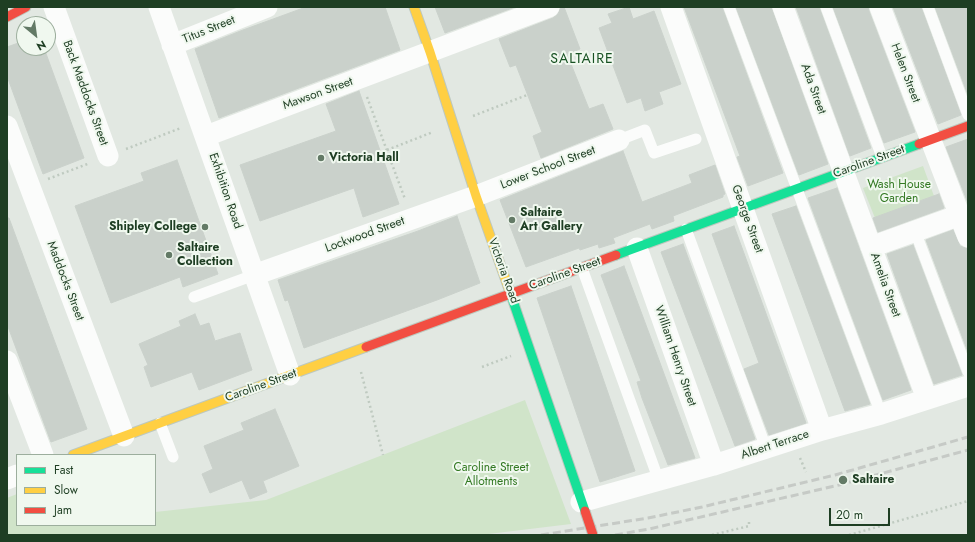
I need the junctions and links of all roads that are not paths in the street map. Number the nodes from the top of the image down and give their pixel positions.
1 (24, 7) edge
2 (54, 7) edge
3 (159, 7) edge
4 (268, 7) edge
5 (414, 7) edge
6 (549, 7) edge
7 (671, 7) edge
8 (729, 7) edge
9 (783, 7) edge
10 (826, 7) edge
11 (880, 7) edge
12 (928, 7) edge
13 (7, 17) edge
14 (172, 45) junction
15 (430, 52) junction
16 (968, 115) edge
17 (7, 126) edge
18 (968, 126) edge
19 (203, 128) junction
20 (696, 139) dead end
21 (931, 139) junction
22 (619, 140) joint
23 (108, 156) road end
24 (882, 157) junction
25 (843, 172) junction
26 (796, 189) junction
27 (476, 196) junction
28 (743, 209) junction
29 (960, 215) junction
30 (686, 229) junction
31 (915, 231) junction
32 (968, 237) edge
33 (871, 247) junction
34 (637, 248) junction
35 (582, 268) junction
36 (254, 275) junction
37 (511, 294) junction
38 (194, 297) dead end
39 (7, 361) edge
40 (968, 372) edge
41 (290, 375) junction
42 (968, 386) edge
43 (927, 399) junction
44 (881, 414) junction
45 (160, 423) junction
46 (822, 430) junction
47 (124, 436) junction
48 (766, 448) junction
49 (43, 454) edge
50 (76, 454) edge
51 (173, 457) dead end
52 (714, 465) junction
53 (659, 481) junction
54 (583, 507) junction
55 (593, 535) edge

1 - 13 street
2 - 23 street, Back Maddocks Street
3 - 14 street, Exhibition Road
4 - 14 street, Titus Street
5 - 15 street, Victoria Road
6 - 15 street, Mawson Street
7 - 28 street, George Street
8 - 26 lane
9 - 25 street, Ada Street
10 - 24 lane
11 - 21 street, Helen Street
12 - 16 lane
14 - 19 street, Exhibition Road
15 - 19 street, Mawson Street
15 - 27 street, Victoria Road
17 - 47 street, Maddocks Street
18 - 21 street, Caroline Street
19 - 36 street, Exhibition Road
20 - 22 lane
21 - 24 street, Caroline Street
21 - 29 street, Helen Street
22 - 27 street, Lower School Street
24 - 25 street, Caroline Street
25 - 26 street, Caroline Street
25 - 33 street, Amelia Street
26 - 28 street, Caroline Street
26 - 44 lane
27 - 36 street, Lockwood Street
27 - 37 street, Victoria Road
28 - 30 street, Caroline Street
28 - 46 street, George Street
29 - 31 street
29 - 32 street, Helen Street
30 - 34 street, Caroline Street
30 - 48 lane
31 - 33 street
31 - 40 lane
33 - 43 street, Amelia Street
34 - 35 street, Caroline Street
34 - 52 street, William Henry Street
35 - 37 street, Caroline Street
35 - 53 lane
36 - 38 lane
36 - 41 street, Exhibition Road
37 - 41 street, Caroline Street
37 - 54 street, Victoria Road
39 - 49 street
41 - 45 street, Caroline Street
42 - 43 street, Albert Terrace
43 - 44 street, Albert Terrace
44 - 46 street, Albert Terrace
45 - 47 street, Caroline Street
45 - 51 lane
46 - 48 street, Albert Terrace
47 - 50 street, Caroline Street
48 - 52 street, Albert Terrace
52 - 53 street, Albert Terrace
53 - 54 street, Albert Terrace
54 - 55 street, Victoria Road, bridge

